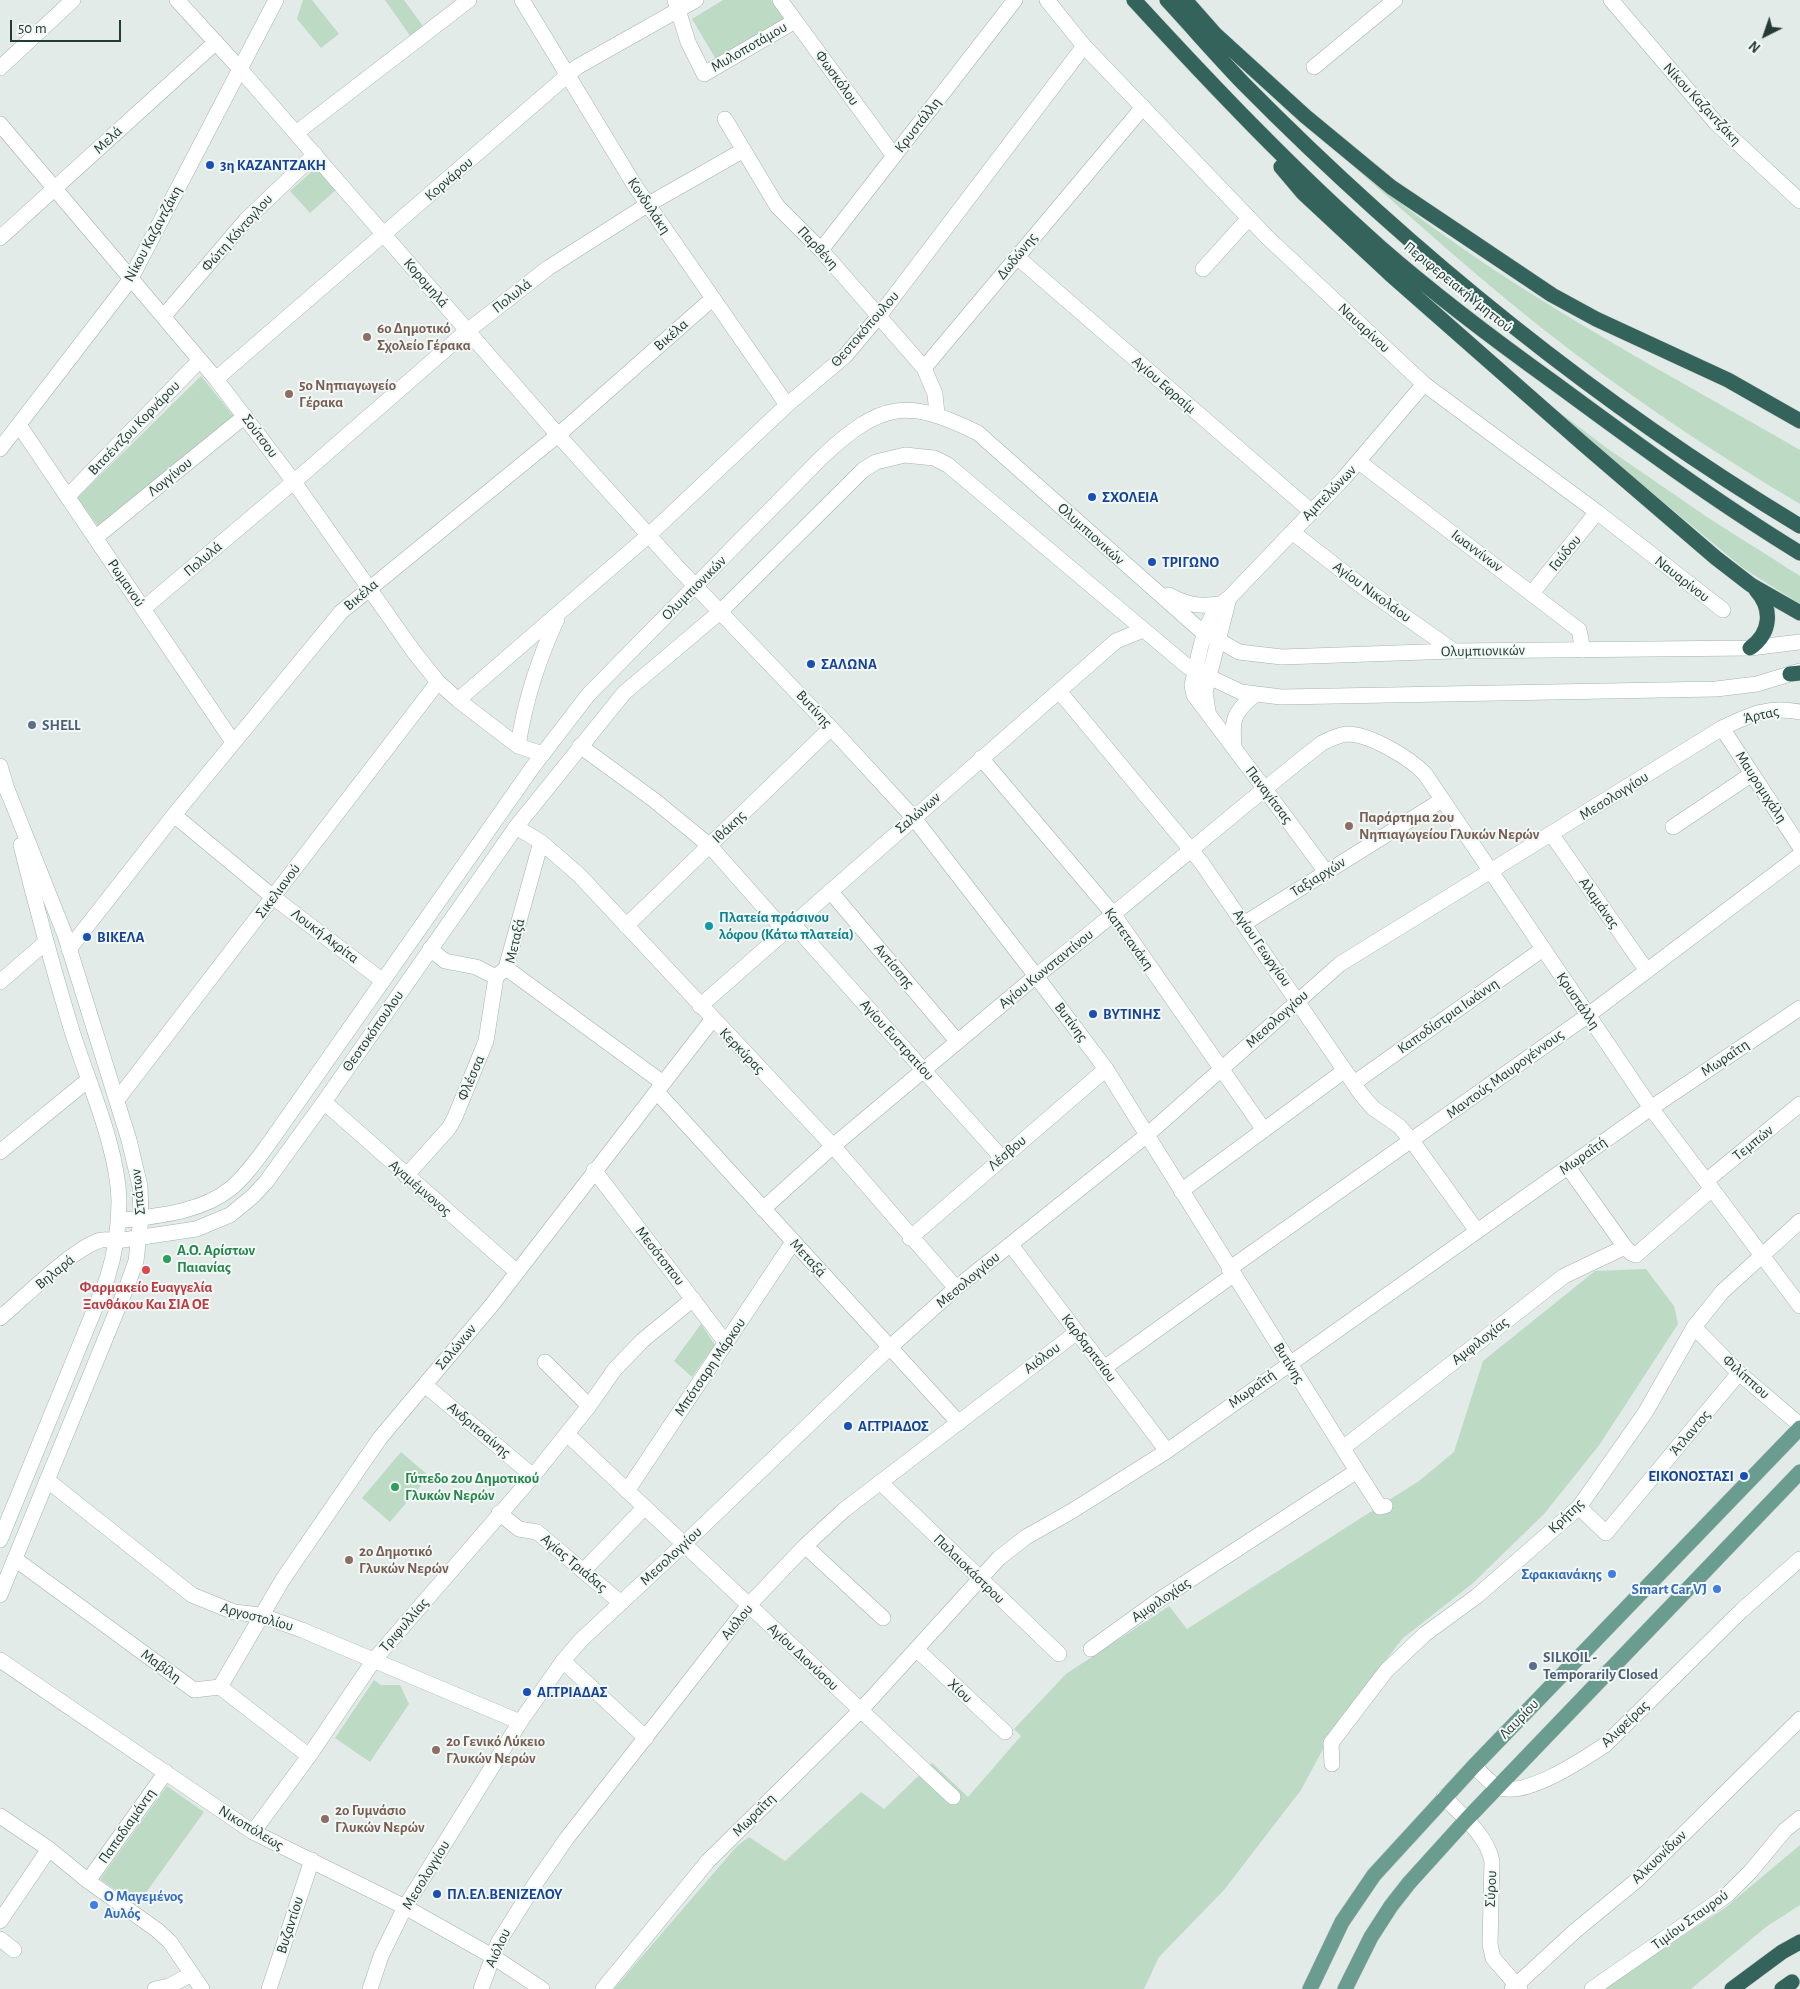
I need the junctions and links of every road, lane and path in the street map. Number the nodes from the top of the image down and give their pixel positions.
1 (73, 0) edge
2 (178, 0) edge
3 (276, 0) edge
4 (469, 0) edge
5 (522, 0) edge
6 (696, 0) edge
7 (780, 0) edge
8 (1015, 0) edge
9 (1047, 0) edge
10 (1134, 0) edge
11 (1167, 0) edge
12 (1185, 0) edge
13 (1395, 0) edge
14 (1611, 0) edge
15 (677, 6) edge
16 (795, 21) junction
17 (216, 42) junction
18 (1084, 46) junction
19 (1314, 67) dead end
20 (0, 68) edge
21 (240, 69) junction
22 (568, 76) junction
23 (1210, 83) junction
24 (1142, 107) junction
25 (725, 119) dead end
26 (0, 124) edge
27 (296, 132) junction
28 (742, 151) junction
29 (315, 154) junction
30 (894, 156) junction
31 (55, 189) junction
32 (1800, 201) edge
33 (647, 205) junction
34 (1249, 218) junction
35 (384, 234) junction
36 (0, 238) edge
37 (821, 250) junction
38 (1017, 257) junction
39 (1203, 269) dead end
40 (130, 280) junction
41 (712, 300) junction
42 (164, 316) junction
43 (879, 316) junction
44 (468, 331) junction
45 (200, 360) junction
46 (924, 368) junction
47 (216, 379) junction
48 (1424, 384) junction
49 (787, 405) junction
50 (938, 414) junction
51 (245, 416) junction
52 (1800, 421) edge
53 (19, 424) junction
54 (558, 435) junction
55 (0, 449) edge
56 (1359, 462) junction
57 (294, 482) junction
58 (68, 496) junction
59 (1312, 512) junction
60 (1597, 512) junction
61 (1800, 526) edge
62 (1292, 532) junction
63 (649, 535) junction
64 (96, 538) junction
65 (1800, 553) edge
66 (1148, 584) junction
67 (1752, 585) junction
68 (696, 586) junction
69 (369, 589) junction
70 (1532, 593) junction
71 (1224, 601) junction
72 (143, 609) junction
73 (1723, 610) dead end
74 (721, 611) junction
75 (1800, 613) edge
76 (559, 614) junction
77 (1143, 630) junction
78 (1206, 634) junction
79 (1220, 642) junction
80 (1800, 642) edge
81 (1750, 648) junction
82 (1583, 650) junction
83 (1454, 651) junction
84 (1797, 673) edge
85 (1202, 675) junction
86 (438, 682) junction
87 (1059, 691) junction
88 (1254, 695) junction
89 (458, 700) junction
90 (1800, 712) edge
91 (831, 728) junction
92 (1722, 728) junction
93 (1334, 737) joint
94 (233, 742) junction
95 (518, 746) junction
96 (580, 746) junction
97 (1234, 748) junction
98 (543, 754) junction
99 (981, 758) junction
100 (0, 766) edge
101 (532, 768) junction
102 (1752, 774) junction
103 (3, 787) edge
104 (1264, 788) junction
105 (1442, 800) junction
106 (174, 815) junction
107 (913, 817) junction
108 (516, 827) junction
109 (1673, 827) dead end
110 (1552, 835) junction
111 (541, 842) junction
112 (710, 846) junction
113 (1800, 847) edge
114 (1190, 849) junction
115 (1800, 855) edge
116 (1326, 872) junction
117 (1491, 873) junction
118 (830, 891) junction
119 (273, 897) junction
120 (1114, 915) junction
121 (1245, 923) junction
122 (626, 926) junction
123 (789, 927) junction
124 (46, 942) junction
125 (430, 949) junction
126 (1543, 949) junction
127 (69, 950) junction
128 (1647, 971) junction
129 (501, 972) junction
130 (1036, 976) junction
131 (383, 981) junction
132 (0, 982) edge
133 (1298, 1000) junction
134 (700, 1006) junction
135 (1800, 1008) edge
136 (1587, 1016) junction
137 (712, 1020) junction
138 (957, 1042) junction
139 (924, 1069) junction
140 (1106, 1069) junction
141 (1221, 1070) junction
142 (1344, 1071) junction
143 (88, 1080) junction
144 (1354, 1084) junction
145 (660, 1088) junction
146 (117, 1100) junction
147 (324, 1102) junction
148 (1800, 1104) edge
149 (1651, 1108) junction
150 (1264, 1130) junction
151 (1147, 1135) junction
152 (1412, 1141) junction
153 (833, 1146) junction
154 (0, 1152) edge
155 (1001, 1157) junction
156 (1568, 1167) junction
157 (594, 1170) junction
158 (406, 1176) junction
159 (1709, 1185) junction
160 (1182, 1191) junction
161 (763, 1209) junction
162 (141, 1218) junction
163 (118, 1221) junction
164 (1800, 1221) edge
165 (1477, 1231) junction
166 (910, 1238) junction
167 (140, 1239) junction
168 (116, 1241) junction
169 (793, 1242) junction
170 (1010, 1245) junction
171 (1625, 1247) junction
172 (1761, 1254) junction
173 (517, 1272) junction
174 (1231, 1272) junction
175 (956, 1288) junction
176 (693, 1299) junction
177 (1800, 1306) edge
178 (0, 1318) edge
179 (1694, 1327) junction
180 (1077, 1332) junction
181 (726, 1343) junction
182 (889, 1348) junction
183 (545, 1362) dead end
184 (1289, 1362) junction
185 (1104, 1368) junction
186 (1739, 1373) junction
187 (425, 1385) junction
188 (589, 1406) junction
189 (958, 1424) junction
190 (1800, 1426) edge
191 (567, 1434) junction
192 (1343, 1448) junction
193 (1167, 1450) junction
194 (1357, 1471) junction
195 (1800, 1472) edge
196 (532, 1476) junction
197 (47, 1480) junction
198 (880, 1482) junction
199 (628, 1492) junction
200 (1383, 1506) dead end
201 (1579, 1507) junction
202 (645, 1508) junction
203 (499, 1513) junction
204 (0, 1538) edge
205 (684, 1544) junction
206 (805, 1546) junction
207 (15, 1559) junction
208 (1796, 1570) edge
209 (584, 1571) junction
210 (980, 1580) junction
211 (0, 1595) edge
212 (621, 1603) junction
213 (748, 1606) junction
214 (260, 1615) junction
215 (883, 1618) dead end
216 (916, 1649) junction
217 (1091, 1649) dead end
218 (1059, 1654) dead end
219 (0, 1660) edge
220 (374, 1660) junction
221 (563, 1661) junction
222 (220, 1687) junction
223 (860, 1710) junction
224 (1800, 1719) edge
225 (520, 1722) junction
226 (1005, 1732) dead end
227 (646, 1738) junction
228 (310, 1756) junction
229 (1332, 1764) dead end
230 (1474, 1766) junction
231 (166, 1772) junction
232 (1497, 1788) junction
233 (953, 1797) dead end
234 (1444, 1797) junction
235 (0, 1816) edge
236 (1800, 1818) edge
237 (1466, 1820) junction
238 (253, 1832) junction
239 (49, 1849) junction
240 (312, 1860) junction
241 (88, 1881) junction
242 (406, 1907) junction
243 (0, 1921) edge
244 (0, 1940) edge
245 (1800, 1942) edge
246 (14, 1950) dead end
247 (492, 1956) junction
248 (192, 1974) junction
249 (1516, 1987) edge
250 (155, 1989) edge
251 (202, 1989) edge
252 (269, 1989) edge
253 (370, 1989) edge
254 (481, 1989) edge
255 (542, 1989) edge
256 (603, 1989) edge
257 (1310, 1989) edge
258 (1345, 1989) edge
259 (1592, 1989) edge
260 (1732, 1989) edge

1 - 20 street
2 - 17 street, Κορομηλά
3 - 21 street, Νίκου Καζαντζάκη
4 - 27 street
5 - 22 street, Κονδυλάκη
6 - 15 street, Κορνάρου
7 - 16 street, Φωσκόλου
8 - 30 street, Κρυστάλλη
9 - 18 street, Ναυαρίνου
10 - 23 highway, Περιφερειακή Υμηττού
11 - 61 highway, Περιφερειακή Υμηττού
12 - 52 highway
13 - 19 street
14 - 32 street, Νίκου Καζαντζάκη
15 - 16 street, Μυλοποτάμου
15 - 22 street, Κορνάρου
16 - 30 street, Φωσκόλου
17 - 21 street, Κορομηλά
17 - 31 street, Μελά
18 - 24 street, Ναυαρίνου
18 - 43 street, Θεοτοκόπουλου
21 - 27 street, Κορομηλά
21 - 40 street, Νίκου Καζαντζάκη
22 - 33 street, Κονδυλάκη
22 - 35 street, Κορνάρου
23 - 65 highway, Περιφερειακή Υμηττού
23 - 67 highway
24 - 34 street, Ναυαρίνου
24 - 38 street, Δωδώνης
25 - 28 street, Παρθένη
26 - 31 street, Σούτσου
27 - 29 street, Κορομηλά
28 - 33 street, Πολυλά
28 - 37 street, Παρθένη
29 - 35 street, Κορομηλά
29 - 42 street, Φώτη Κόντογλου
30 - 37 street, Κρυστάλλη
31 - 36 street, Μελά
31 - 40 street, Σούτσου
33 - 41 street, Κονδυλάκη
33 - 44 street, Πολυλά
34 - 39 street
34 - 48 street, Ναυαρίνου
35 - 44 street, Κορομηλά
35 - 47 street, Κορνάρου
37 - 43 street, Παρθένη
38 - 46 street, Δωδώνης
38 - 59 street, Αγίου Εφραίμ
40 - 42 street, Σούτσου
40 - 53 street, Νίκου Καζαντζάκη
41 - 49 street, Κονδυλάκη
41 - 54 street, Βικέλα
42 - 45 street, Σούτσου
43 - 46 street, Παρθένη
43 - 49 street, Θεοτοκόπουλου
44 - 54 street, Κορομηλά
44 - 57 street, Πολυλά
45 - 47 street, Σούτσου
45 - 58 street, Βιτσέντζου Κορνάρου
46 - 50 street
47 - 51 street, Σούτσου
48 - 56 street, Αμπελώνων
48 - 60 street, Ναυαρίνου
49 - 63 street, Θεοτοκόπουλου
50 - 66 street, Ολυμπιονικών
50 - 68 street, Ολυμπιονικών
51 - 57 street, Σούτσου
51 - 64 street, Λογγίνου
53 - 55 street, Νίκου Καζαντζάκη
53 - 58 street, Ρωμανού
54 - 63 street, Κορομηλά
54 - 69 street, Βικέλα
56 - 59 street, Αμπελώνων
56 - 70 street, Ιωαννίνων
57 - 69 street, Σούτσου
57 - 72 street, Πολυλά
58 - 64 street, Ρωμανού
59 - 62 street, Αμπελώνων
60 - 70 street, Γαύδου
60 - 73 street, Ναυαρίνου
62 - 71 street, Αμπελώνων
62 - 83 street, Αγίου Νικολάου
63 - 68 street, Κορομηλά
63 - 76 street, Θεοτοκόπουλου
64 - 72 street, Ρωμανού
66 - 71 street
66 - 78 street, Ολυμπιονικών
67 - 75 highway
67 - 81 highway
68 - 74 street, Βυτίνης
68 - 98 street, Ολυμπιονικών
69 - 86 street, Σούτσου
69 - 94 street, Βικέλα
70 - 82 street, Ιωαννίνων
71 - 78 street, Αμπελώνων
71 - 79 street
72 - 94 street, Ρωμανού
74 - 77 street, Ολυμπιονικών
74 - 91 street, Βυτίνης
74 - 96 street, Ολυμπιονικών
76 - 89 street, Θεοτοκόπουλου
76 - 95 street, Θεοτοκόπουλου
77 - 85 street, Ολυμπιονικών
77 - 87 street, Σαλώνων
78 - 79 street, Ολυμπιονικών
78 - 85 street, Παναγίτσας
79 - 83 street, Ολυμπιονικών
79 - 85 street, Παναγίτσας
80 - 81 street, Ολυμπιονικών
81 - 82 street, Ολυμπιονικών
82 - 83 street, Ολυμπιονικών
84 - 88 street, Ολυμπιονικών
85 - 88 street, Ολυμπιονικών
85 - 97 street, Παναγίτσας
86 - 89 street, Σούτσου
86 - 119 street, Σικελιανού
87 - 99 street, Σαλώνων
87 - 114 street, Αγίου Γεωργίου
88 - 97 street
89 - 95 street, Σούτσου
90 - 92 street, Άρτας
91 - 107 street, Βυτίνης
91 - 112 street, Ιθάκης
92 - 102 street, Μαυρομιχάλη
92 - 110 street, Μεσολογγίου
93 - 104 street, Αγίου Κωνσταντίνου
93 - 105 street, Κρυστάλλη
94 - 106 street, Βικέλα
95 - 98 street, Σούτσου
95 - 101 street, Σούτσου
96 - 108 street, Θεοτοκόπουλου
96 - 112 street, Αγίου Ευστρατίου
97 - 104 street, Παναγίτσας
98 - 101 street, Ολυμπιονικών
99 - 107 street, Σαλώνων
99 - 120 street, Καπετανάκη
100 - 103 street, Σπάτων
101 - 131 street, Θεοτοκόπουλου
102 - 109 street
102 - 113 street, Μαυρομιχάλη
103 - 124 street, Σπάτων
103 - 127 street, Σπάτων
104 - 114 street, Αγίου Κωνσταντίνου
104 - 116 street, Παναγίτσας
105 - 116 street, Ταξιαρχών
105 - 117 street, Κρυστάλλη
106 - 119 street, Λουκή Ακρίτα
106 - 127 street, Βικέλα
107 - 118 street, Σαλώνων
107 - 130 street, Βυτίνης
108 - 111 street, Κερκύρας
108 - 125 street, Θεοτοκόπουλου
110 - 117 street, Μεσολογγίου
110 - 128 street, Αλαμάνας
111 - 122 street, Κερκύρας
111 - 129 street, Μεταξά
112 - 122 street, Ιθάκης
112 - 123 street, Αγίου Ευστρατίου
114 - 120 street, Αγίου Κωνσταντίνου
114 - 121 street, Αγίου Γεωργίου
115 - 128 street, Μαντούς Μαυρογέννους
116 - 121 street, Ταξιαρχών
117 - 126 street, Κρυστάλλη
117 - 133 street, Μεσολογγίου
118 - 123 street, Σαλώνων
118 - 138 street, Αντίσσης
119 - 131 street, Λουκή Ακρίτα
119 - 146 street, Σικελιανού
120 - 130 street, Αγίου Κωνσταντίνου
120 - 141 street, Καπετανάκη
121 - 133 street, Αγίου Γεωργίου
122 - 134 street, Κερκύρας
123 - 134 street, Σαλώνων
123 - 139 street, Αγίου Ευστρατίου
124 - 132 street
124 - 143 street, Σπάτων
125 - 129 street
125 - 147 street, Θεοτοκόπουλου
126 - 136 street, Κρυστάλλη
126 - 144 street, Καποδίστρια Ιωάννη
127 - 146 street, Σπάτων
128 - 136 street, Μαντούς Μαυρογέννους
129 - 145 street, Μεταξά
129 - 158 street, Φλέσσα
130 - 138 street, Αγίου Κωνσταντίνου
130 - 140 street, Βυτίνης
131 - 162 street, Θεοτοκόπουλου
133 - 141 street, Μεσολογγίου
133 - 142 street, Αγίου Γεωργίου
134 - 137 street, Κερκύρας
135 - 149 street, Μωραΐτη
136 - 149 street, Κρυστάλλη
136 - 152 street, Μαντούς Μαυρογέννους
137 - 145 street, Σαλώνων
137 - 153 street, Κερκύρας
138 - 139 street, Αγίου Κωνσταντίνου
139 - 153 street, Αγίου Κωνσταντίνου
139 - 155 street, Αγίου Ευστρατίου
140 - 151 street, Βυτίνης
140 - 155 street, Λέσβου
141 - 150 street, Καπετανάκη
141 - 151 street, Μεσολογγίου
142 - 144 street, Αγίου Γεωργίου
142 - 150 street
143 - 154 street
143 - 163 street, Σπάτων
144 - 152 street, Αγίου Γεωργίου
145 - 157 street, Σαλώνων
145 - 161 street, Μεταξά
146 - 162 street, Σπάτων
147 - 158 street, Αγαμέμνονος
147 - 167 street, Θεοτοκόπουλου
148 - 159 street, Τεμπών
149 - 156 street, Μωραΐτή
149 - 159 street, Κρυστάλλη
150 - 160 street
151 - 160 street, Βυτίνης
151 - 170 street, Μεσολογγίου
152 - 165 street, Αγίου Γεωργίου
152 - 174 street, Μαντούς Μαυρογέννους
153 - 161 street, Αγίου Κωνσταντίνου
153 - 166 street, Κερκύρας
155 - 166 street, Λέσβου
156 - 165 street, Μωραΐτή
156 - 171 street
157 - 173 street, Σαλώνων
157 - 176 street, Μεσότοπου
158 - 173 street, Αγαμέμνονος
159 - 171 street, Τεμπών
159 - 172 street, Κρυστάλλη
160 - 174 street, Βυτίνης
161 - 169 street, Μεταξά
162 - 163 street, Θεοτοκόπουλου
162 - 167 street, Σπάτων
163 - 168 street, Σπάτων
164 - 172 street, Κρήτης
165 - 184 street, Μωραΐτή
166 - 175 street, Κερκύρας
167 - 168 street, Θεοτοκόπουλου
167 - 197 street, Σπάτων
168 - 178 street, Βηλαρά
168 - 204 street, Σπάτων
169 - 181 street, Μπότσαρη Μάρκου
169 - 182 street, Μεταξά
170 - 175 street, Μεσολογγίου
170 - 180 street, Καρδαριτσίου
171 - 192 street, Αμφιλοχίας
172 - 177 street, Κρυστάλλη
172 - 179 street, Κρήτης
173 - 187 street, Σαλώνων
174 - 184 street, Βυτίνης
174 - 185 street, Μαντούς Μαυρογέννους
175 - 182 street, Μεσολογγίου
176 - 181 street, Μεσότοπου
176 - 188 street, Τριφυλλίας
179 - 186 street, Φιλίππου
179 - 201 street, Κρήτης
180 - 185 street, Καρδαριτσίου
180 - 189 street, Αιόλου
181 - 199 street, Μπότσαρη Μάρκου
182 - 189 street, Μεταξά
182 - 205 street, Μεσολογγίου
183 - 188 street
184 - 192 street, Βυτίνης
184 - 193 street, Μωραΐτή
185 - 193 street, Καρδαριτσίου
186 - 190 street, Φιλίππου
186 - 201 street, Άτλαντος
187 - 196 street, Ανδριτσαίνης
187 - 214 street, Σαλώνων
188 - 191 street, Τριφυλλίας
189 - 198 street, Αιόλου
190 - 230 main road, Λαυρίου
191 - 196 street, Τριφυλλίας
191 - 199 street, Αγίου Διονύσου
192 - 194 street, Βυτίνης
193 - 210 street, Μωραΐτή
194 - 200 street, Βυτίνης
194 - 217 street, Αμφιλοχίας
195 - 232 main road
196 - 203 street, Τριφυλλίας
197 - 207 street, Σπάτων
197 - 214 street, Αργοστολίου
198 - 206 street, Αιόλου
198 - 210 street, Παλαιοκάστρου
199 - 202 street, Αγίου Διονύσου
201 - 229 street, Κρήτης
202 - 205 street, Αγίου Διονύσου
202 - 209 street
203 - 209 street, Αγίας Τριάδας
203 - 220 street, Τριφυλλίας
205 - 212 street, Μεσολογγίου
205 - 213 street, Αγίου Διονύσου
206 - 213 street, Αιόλου
206 - 215 street
207 - 211 street, Σπάτων
207 - 222 street, Μαβίλη
208 - 232 street, Αλιφείρας
209 - 212 street, Αγίας Τριάδας
210 - 216 street, Μωραΐτή
210 - 218 street, Παλαιοκάστρου
212 - 221 street, Μεσολογγίου
213 - 223 street, Αγίου Διονύσου
213 - 227 street, Αιόλου
214 - 220 street, Αργοστολίου
214 - 222 street, Σαλώνων
216 - 223 street, Μωραΐτη
216 - 226 street, Χίου
219 - 231 street, Νικοπόλεως
220 - 225 street, Αργοστολίου
220 - 228 street, Τριφυλλίας
221 - 225 street, Μεσολογγίου
221 - 227 street
222 - 228 street
223 - 233 street, Αγίου Διονύσου
223 - 256 street, Μωραΐτη
224 - 249 street, Αλκυονίδων
225 - 242 street, Μεσολογγίου
227 - 247 street, Αιόλου
228 - 238 street, Τριφυλλίας
230 - 232 street
230 - 234 main road, Λαυρίου
231 - 238 street, Νικοπόλεως
231 - 241 street, Παπαδιαμάντη
232 - 237 main road
234 - 237 street, Σύρου
234 - 257 main road, Λαυρίου
235 - 239 street
236 - 259 street, Τιμίου Σταυρού
237 - 249 street, Σύρου
237 - 258 main road
238 - 240 street, Νικοπόλεως
239 - 241 street
239 - 243 street
240 - 242 street, Νικοπόλεως
240 - 252 street, Βυζαντίου
241 - 248 street
242 - 247 street, Νικοπόλεως
242 - 253 street, Μεσολογγίου
244 - 246 street
245 - 260 highway
247 - 254 street, Αιόλου
247 - 255 street, Νικοπόλεως
248 - 250 street
248 - 251 street

